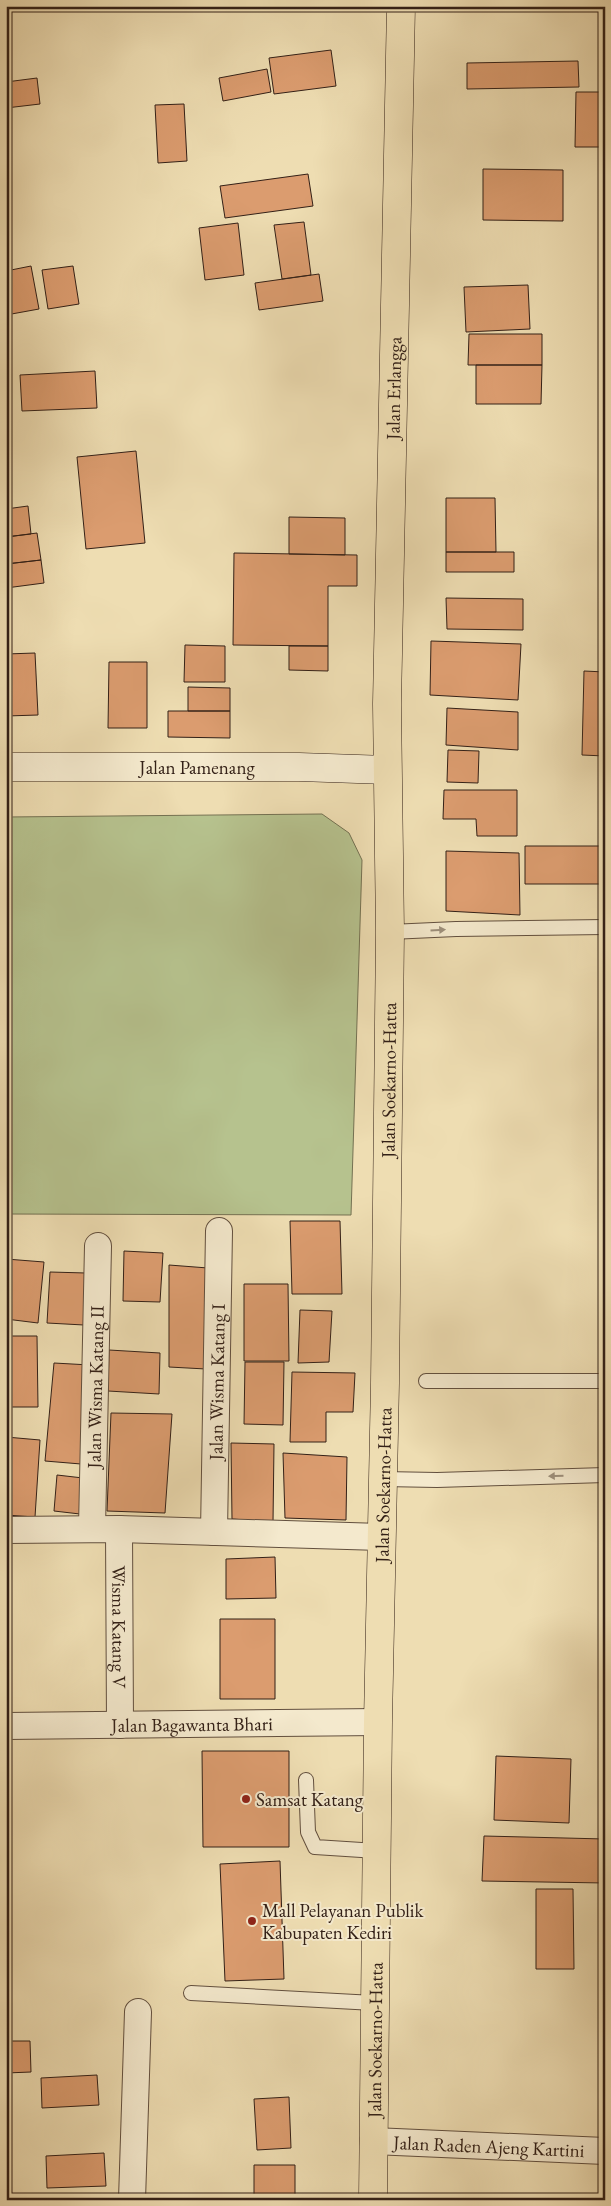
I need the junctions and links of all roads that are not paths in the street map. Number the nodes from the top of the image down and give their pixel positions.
1 (401, 6) edge
2 (6, 767) edge
3 (387, 770) junction
4 (605, 927) edge
5 (390, 932) junction
6 (219, 1231) dead end
7 (98, 1246) dead end
8 (605, 1381) edge
9 (426, 1382) dead end
10 (605, 1475) edge
11 (383, 1478) junction
12 (92, 1528) junction
13 (119, 1529) junction
14 (6, 1530) edge
15 (214, 1532) junction
16 (381, 1537) junction
17 (378, 1722) junction
18 (120, 1725) junction
19 (6, 1726) edge
20 (306, 1780) dead end
21 (377, 1851) junction
22 (191, 1993) dead end
23 (374, 2003) junction
24 (138, 2012) dead end
25 (373, 2141) junction
26 (605, 2151) edge
27 (132, 2200) edge
28 (372, 2200) edge

1 - 3 main road, Jalan Erlangga
2 - 3 main road, Jalan Pamenang
3 - 5 main road, Jalan Soekarno-Hatta
5 -> 4 lane
5 - 11 main road, Jalan Soekarno-Hatta
6 - 15 street, Jalan Wisma Katang I
7 - 12 street, Jalan Wisma Katang II
8 - 9 lane
10 -> 11 lane
11 - 16 main road, Jalan Soekarno-Hatta
12 - 13 street
12 - 14 street
13 - 15 street
13 - 18 street, Wisma Katang V
15 - 16 street
16 - 17 main road, Jalan Soekarno-Hatta
17 - 18 street, Jalan Bagawanta Bhari
17 - 21 main road, Jalan Soekarno-Hatta
18 - 19 street, Jalan Bagawanta Bhari
20 - 21 lane
21 - 23 main road, Jalan Soekarno-Hatta
22 - 23 lane
23 - 25 main road, Jalan Soekarno-Hatta
24 - 27 street
25 - 26 street, Jalan Raden Ajeng Kartini
25 - 28 main road, Jalan Soekarno-Hatta

